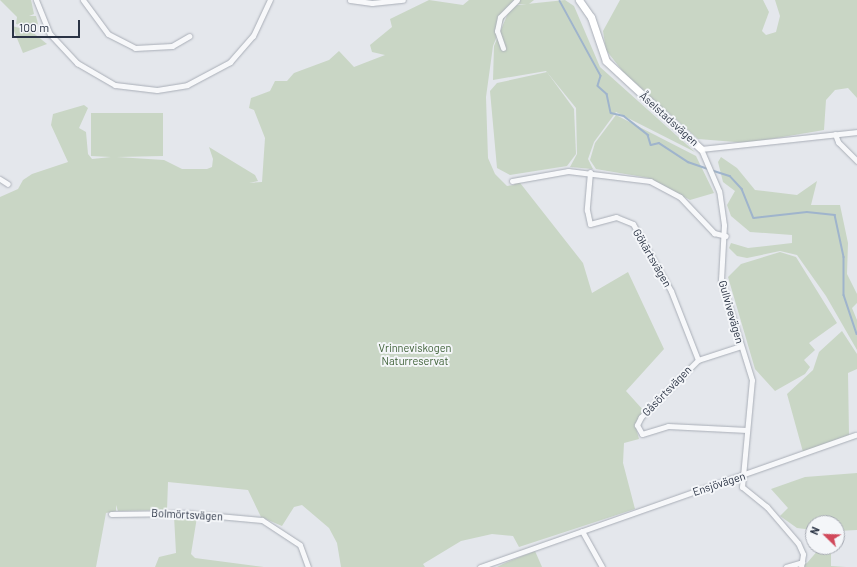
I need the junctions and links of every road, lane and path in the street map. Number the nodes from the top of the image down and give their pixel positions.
1 (36, 0) edge
2 (83, 0) edge
3 (270, 0) edge
4 (350, 0) edge
5 (403, 0) edge
6 (517, 0) edge
7 (580, 0) edge
8 (189, 36) dead end
9 (503, 48) dead end
10 (857, 132) edge
11 (835, 134) junction
12 (701, 148) junction
13 (857, 160) edge
14 (590, 172) junction
15 (0, 179) edge
16 (512, 181) dead end
17 (8, 184) dead end
18 (726, 236) junction
19 (741, 346) junction
20 (698, 360) junction
21 (747, 430) junction
22 (855, 435) dead end
23 (740, 477) junction
24 (111, 514) dead end
25 (582, 531) junction
26 (802, 564) edge
27 (308, 567) edge
28 (480, 567) edge
29 (602, 567) edge
30 (786, 567) edge

1 - 3 street
2 - 8 street
4 - 5 street
6 - 9 street
7 - 12 street, Åselstadsvägen
10 - 11 street, Åselstadsvägen
11 - 12 street, Åselstadsvägen
11 - 13 street
12 - 18 street, Gullvivevägen
14 - 16 street
14 - 18 street
14 - 20 street, Gökärtsvägen
15 - 17 street
18 - 19 street, Gullvivevägen
19 - 20 street, Gåsörtsvägen
19 - 21 street, Gullvivevägen
20 - 21 street, Gåsörtsvägen
21 - 23 street, Gullvivevägen
22 - 23 street, Ensjövägen
23 - 25 street, Ensjövägen
23 - 26 street
24 - 27 street, Bolmörtsvägen
25 - 28 street, Ensjövägen
25 - 29 street
26 - 30 street

